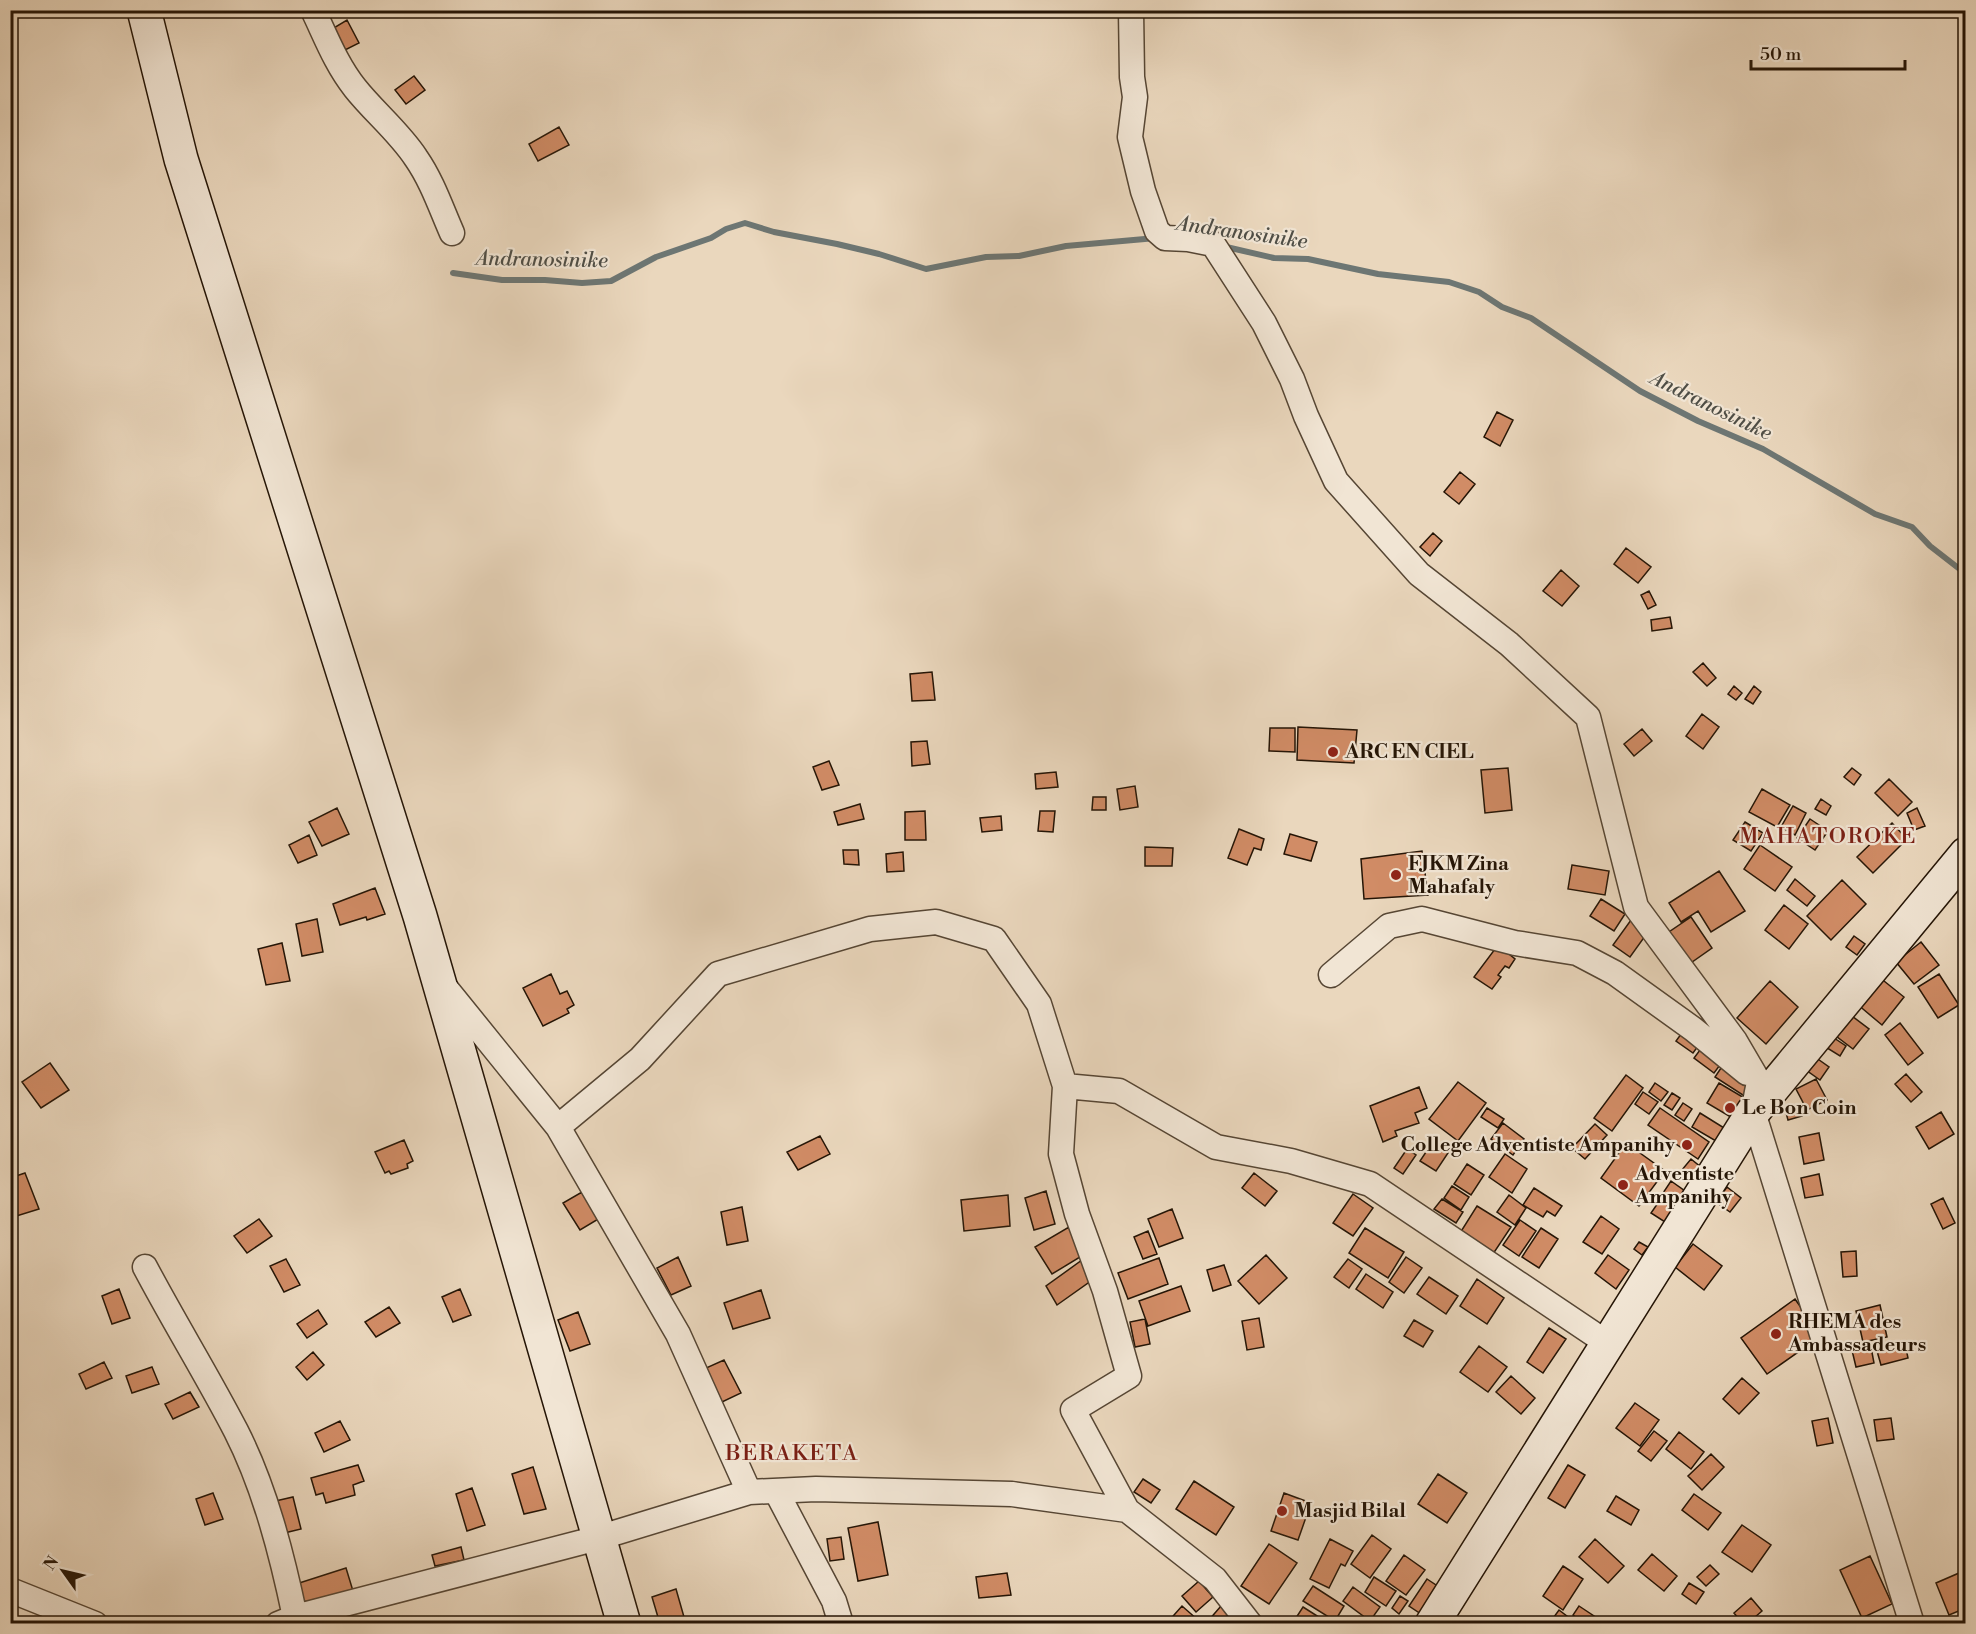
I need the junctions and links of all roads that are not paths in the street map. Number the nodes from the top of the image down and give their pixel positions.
1 (144, 10) edge
2 (313, 10) edge
3 (1131, 10) edge
4 (452, 233) dead end
5 (1965, 854) edge
6 (1331, 975) dead end
7 (437, 977) junction
8 (1065, 1086) junction
9 (1756, 1097) junction
10 (558, 1127) junction
11 (145, 1267) dead end
12 (1607, 1343) junction
13 (776, 1491) junction
14 (749, 1492) junction
15 (1126, 1510) junction
16 (598, 1538) junction
17 (10, 1590) edge
18 (286, 1620) edge
19 (95, 1623) edge
20 (624, 1623) edge
21 (841, 1623) edge
22 (1250, 1623) edge
23 (1432, 1623) edge
24 (1912, 1623) edge

1 - 7 street
2 - 4 street
3 - 9 street
5 - 9 street
6 - 9 street
7 - 10 street
7 - 16 street
8 - 10 street
8 - 12 street
8 - 15 street
9 - 12 street
9 - 24 street
10 - 14 street
11 - 18 street
12 - 23 street
13 - 14 street
13 - 15 street
13 - 21 street
14 - 16 street
15 - 22 street
16 - 18 street
16 - 20 street
17 - 19 street

